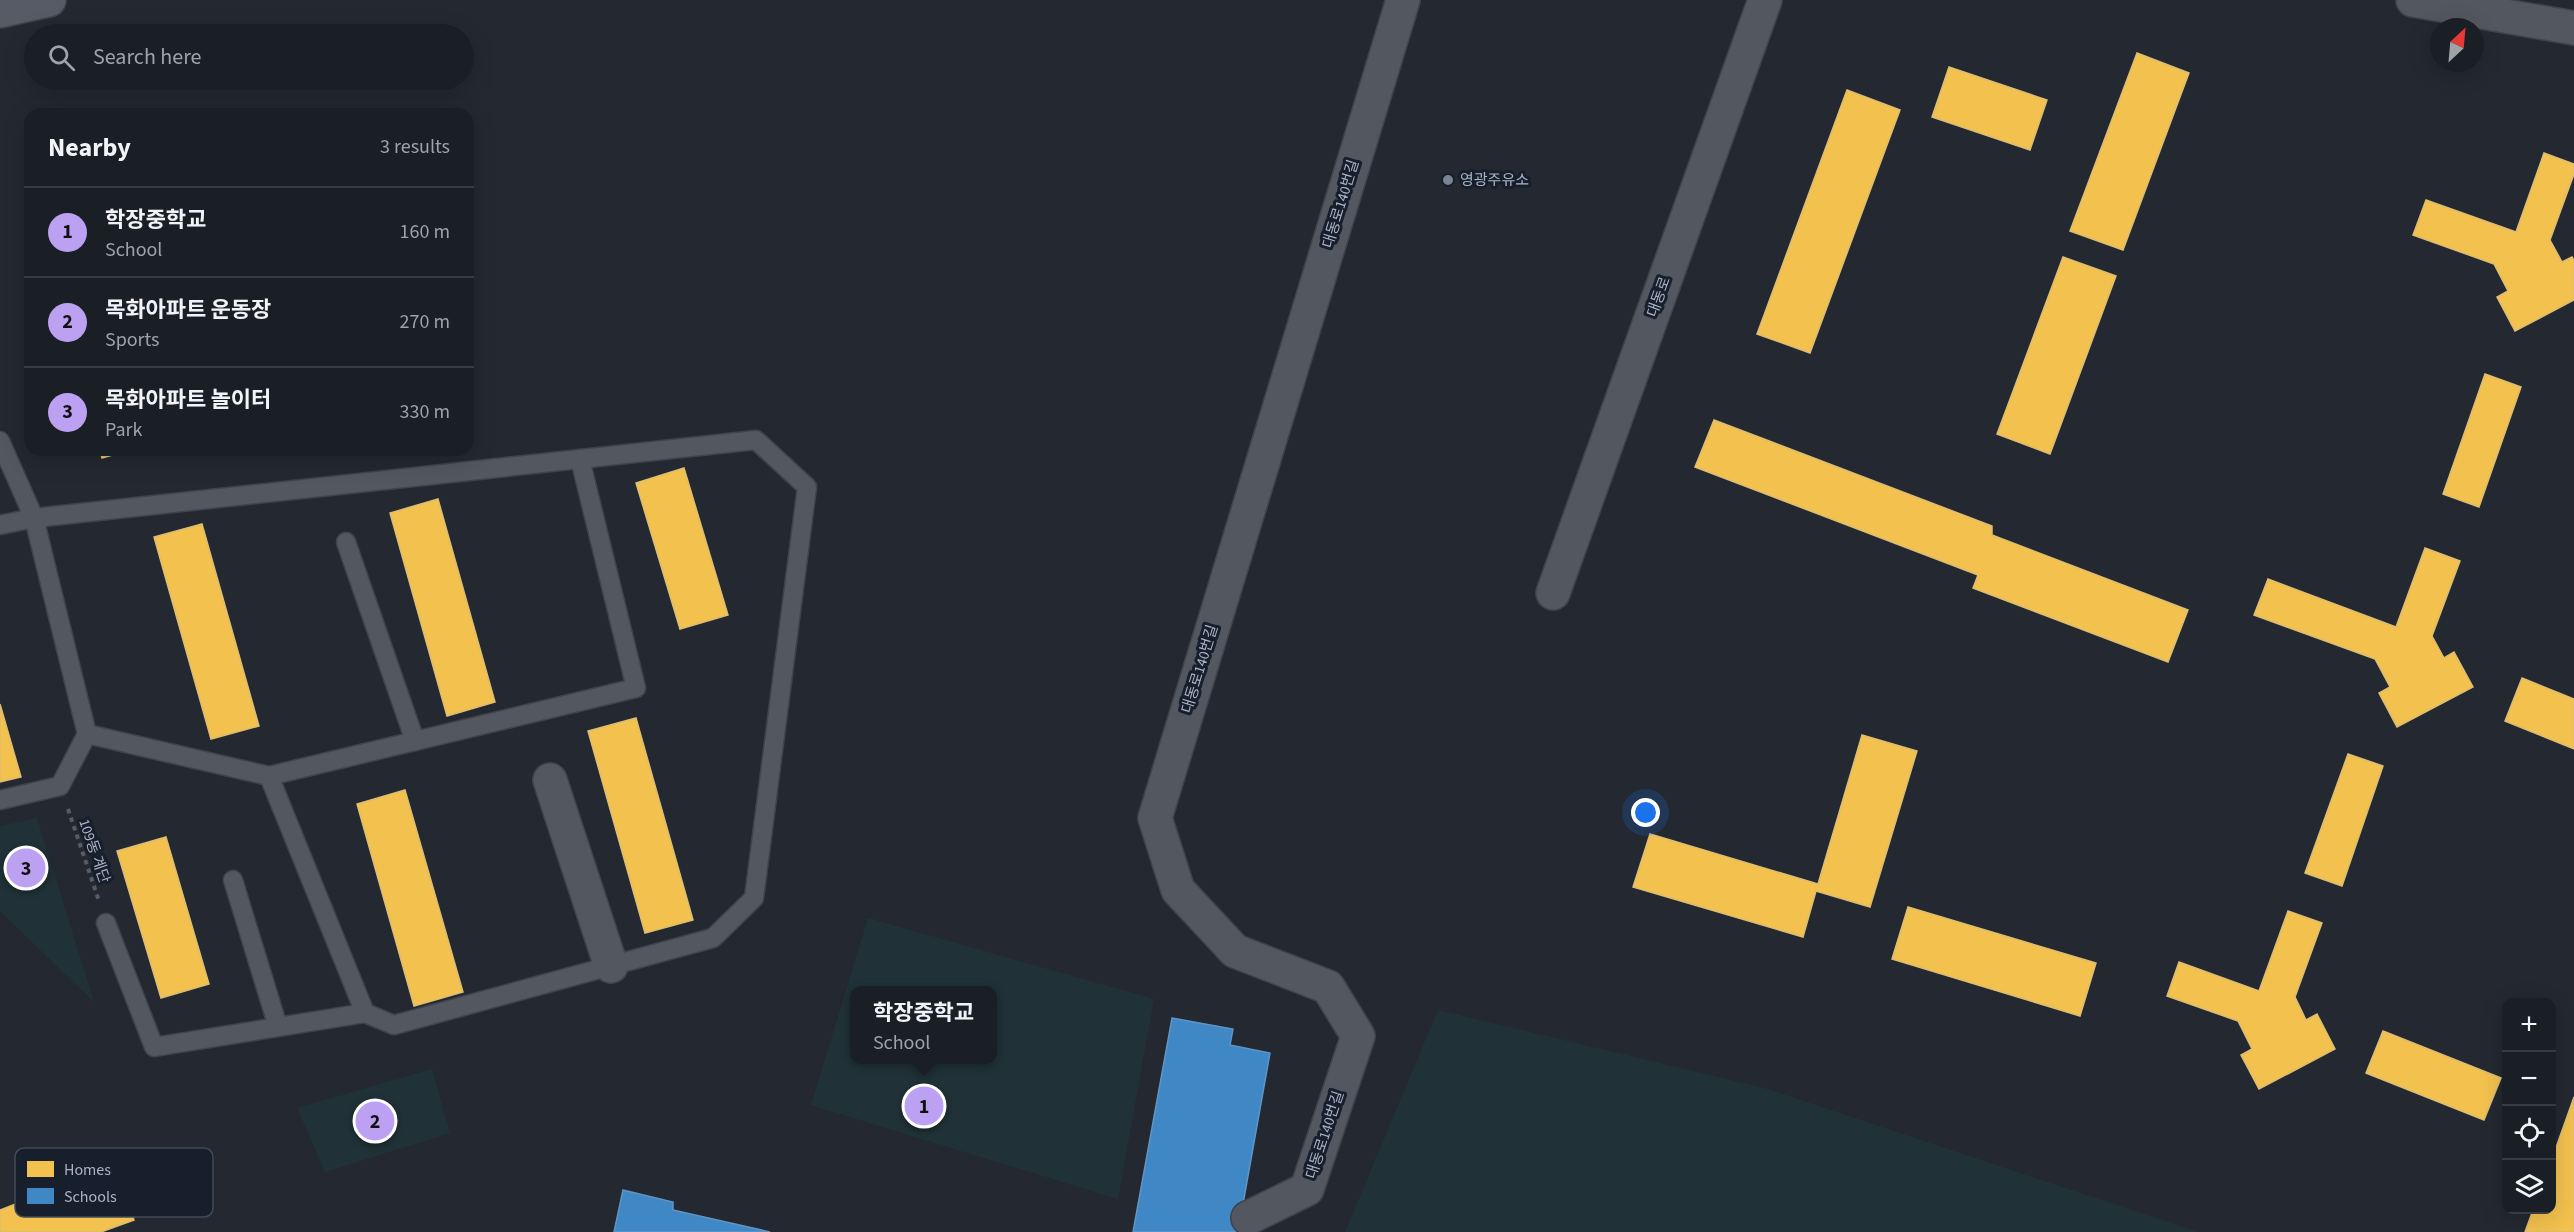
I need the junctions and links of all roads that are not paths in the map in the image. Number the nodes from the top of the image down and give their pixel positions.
1 (49, 0) edge
2 (1403, 0) edge
3 (1765, 0) edge
4 (2413, 0) edge
5 (0, 10) edge
6 (2574, 28) edge
7 (0, 441) edge
8 (580, 459) junction
9 (34, 518) junction
10 (0, 525) edge
11 (346, 542) dead end
12 (1553, 593) dead end
13 (87, 734) junction
14 (415, 741) junction
15 (269, 776) junction
16 (550, 780) dead end
17 (0, 800) edge
18 (234, 880) dead end
19 (106, 924) road end
20 (611, 966) junction
21 (365, 1013) junction
22 (278, 1027) junction
23 (1248, 1218) dead end

1 - 5 main road
2 - 23 street, 대동로140번길
3 - 12 street, 대동로
4 - 6 street
7 - 9 lane
8 - 9 lane
8 - 14 lane
8 - 20 lane
9 - 10 lane
9 - 13 lane
11 - 14 lane
13 - 15 lane
13 - 17 lane
14 - 15 lane
15 - 21 lane
16 - 20 street
18 - 22 lane
19 - 22 lane
20 - 21 lane
21 - 22 lane

